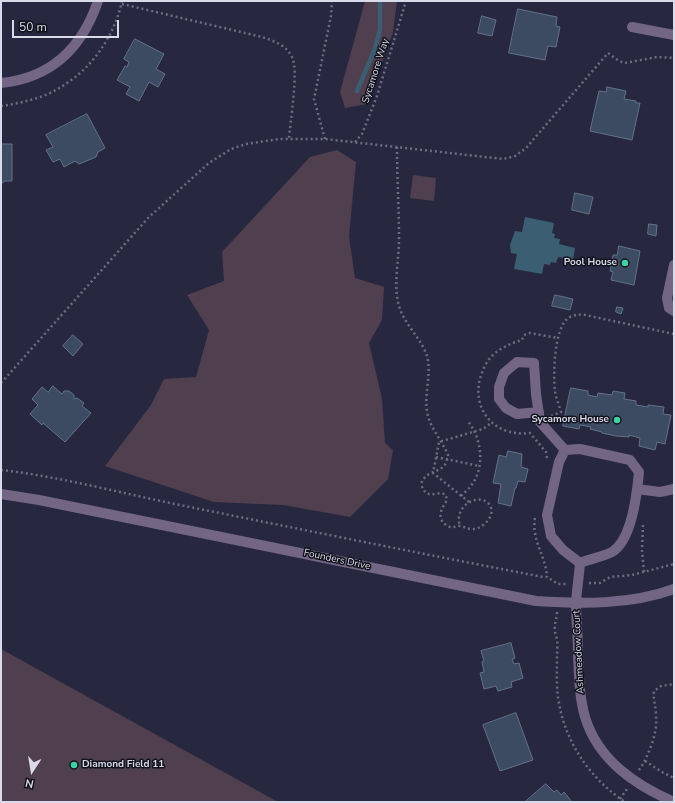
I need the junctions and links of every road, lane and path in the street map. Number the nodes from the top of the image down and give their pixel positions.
1 (98, 1) edge
2 (332, 1) edge
3 (406, 1) edge
4 (122, 2) edge
5 (632, 26) dead end
6 (674, 35) edge
7 (674, 58) edge
8 (1, 83) edge
9 (1, 106) edge
10 (289, 139) junction
11 (325, 139) junction
12 (354, 143) junction
13 (397, 147) junction
14 (674, 265) edge
15 (674, 311) edge
16 (674, 334) edge
17 (558, 338) junction
18 (1, 383) edge
19 (539, 412) junction
20 (467, 420) dead end
21 (552, 420) dead end
22 (491, 423) junction
23 (474, 432) junction
24 (441, 441) junction
25 (565, 450) junction
26 (436, 457) junction
27 (447, 459) junction
28 (545, 464) dead end
29 (479, 466) junction
30 (1, 470) edge
31 (433, 473) junction
32 (637, 489) junction
33 (674, 489) edge
34 (1, 494) edge
35 (461, 496) junction
36 (469, 502) junction
37 (536, 514) dead end
38 (644, 520) dead end
39 (460, 526) junction
40 (580, 563) junction
41 (674, 564) edge
42 (644, 572) junction
43 (547, 577) junction
44 (578, 583) junction
45 (674, 589) edge
46 (576, 603) junction
47 (674, 684) edge
48 (645, 761) junction
49 (674, 778) edge
50 (632, 780) junction
51 (620, 799) dead end
52 (674, 802) edge

1 - 8 street
2 - 11 path
3 - 12 path, Sycamore Way
4 - 9 path
4 - 10 path
5 - 6 street
7 - 13 path
10 - 11 path
10 - 18 path
11 - 12 path
12 - 13 path
13 - 24 path
14 - 15 street
16 - 17 path
17 - 21 path
17 - 22 path
19 - 19 street
19 - 25 street
20 - 23 path
22 - 23 path
22 - 28 path
23 - 24 path
23 - 29 path
24 - 26 path
24 - 27 path
25 - 32 street
25 - 40 street
26 - 27 path
26 - 31 path
27 - 29 path
27 - 31 path
29 - 35 path
30 - 43 path
31 - 35 path
31 - 39 path
32 - 33 street
32 - 40 street
34 - 46 street, Founders Drive
35 - 36 path
36 - 39 path
36 - 39 path
37 - 43 path
38 - 42 path
40 - 44 street, Ashmeadow Court
41 - 42 path
42 - 44 path
43 - 44 path
44 - 46 street, Ashmeadow Court
45 - 46 street, Founders Drive
46 - 50 street, Ashmeadow Court
47 - 48 path
48 - 49 path
48 - 50 path
50 - 51 path
50 - 52 street, Ashmeadow Court

